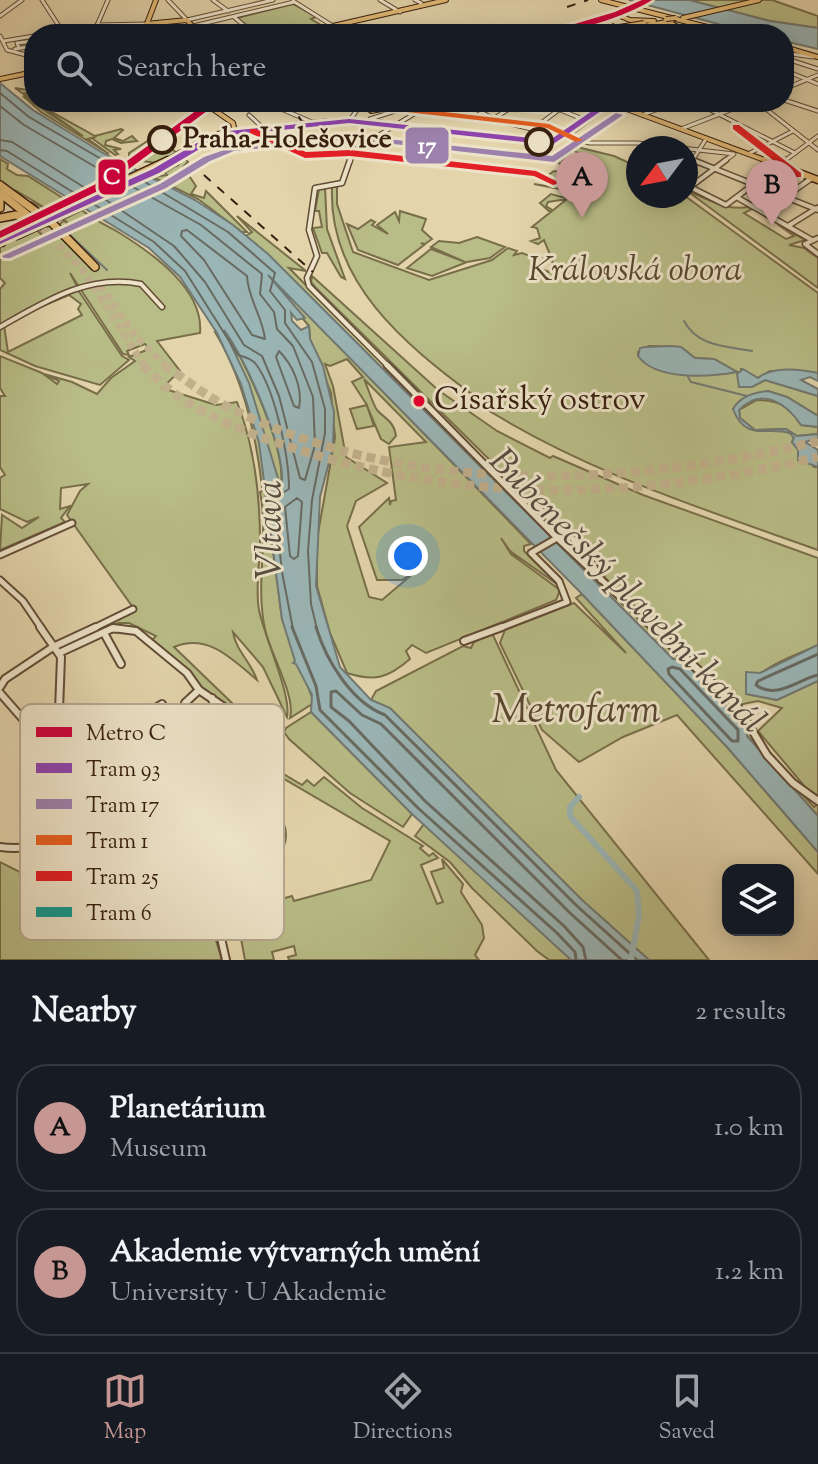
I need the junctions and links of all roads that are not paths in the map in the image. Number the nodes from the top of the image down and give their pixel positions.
1 (22, 0) edge
2 (108, 0) edge
3 (156, 0) edge
4 (168, 0) edge
5 (213, 0) edge
6 (250, 0) edge
7 (273, 0) edge
8 (415, 0) edge
9 (448, 0) edge
10 (601, 0) edge
11 (759, 0) edge
12 (44, 1) edge
13 (293, 1) edge
14 (385, 1) edge
15 (612, 1) edge
16 (745, 1) edge
17 (421, 3) dead end
18 (256, 4) junction
19 (234, 9) junction
20 (228, 11) junction
21 (401, 11) junction
22 (242, 14) junction
23 (650, 14) junction
24 (0, 16) edge
25 (665, 16) junction
26 (233, 17) junction
27 (691, 18) junction
28 (185, 20) junction
29 (648, 22) junction
30 (148, 23) junction
31 (677, 23) junction
32 (55, 24) edge
33 (97, 24) edge
34 (122, 24) edge
35 (188, 24) edge
36 (200, 24) edge
37 (242, 24) edge
38 (330, 24) edge
39 (342, 24) edge
40 (344, 24) edge
41 (640, 24) edge
42 (640, 24) edge
43 (690, 24) edge
44 (691, 24) edge
45 (709, 24) edge
46 (0, 36) edge
47 (4, 41) junction
48 (24, 41) edge
49 (24, 46) edge
50 (11, 50) junction
51 (794, 51) edge
52 (796, 51) joint
53 (794, 52) edge
54 (810, 52) junction
55 (24, 54) edge
56 (794, 56) edge
57 (818, 56) edge
58 (818, 69) edge
59 (794, 74) edge
60 (24, 75) edge
61 (818, 75) edge
62 (0, 80) edge
63 (807, 80) junction
64 (794, 84) edge
65 (818, 84) edge
66 (794, 103) edge
67 (818, 111) edge
68 (217, 112) edge
69 (287, 112) edge
70 (351, 112) edge
71 (392, 112) edge
72 (412, 112) edge
73 (479, 112) edge
74 (504, 112) edge
75 (555, 112) edge
76 (566, 112) edge
77 (596, 112) edge
78 (634, 112) edge
79 (650, 112) edge
80 (714, 112) edge
81 (727, 112) edge
82 (767, 112) edge
83 (249, 115) dead end
84 (642, 115) junction
85 (720, 115) junction
86 (227, 119) junction
87 (301, 119) junction
88 (492, 119) junction
89 (585, 120) junction
90 (349, 121) junction
91 (315, 123) junction
92 (232, 125) junction
93 (297, 125) junction
94 (394, 125) junction
95 (263, 129) junction
96 (681, 129) junction
97 (532, 130) junction
98 (793, 131) junction
99 (225, 132) junction
100 (235, 132) junction
101 (818, 136) edge
102 (564, 137) junction
103 (706, 139) junction
104 (769, 141) junction
105 (546, 143) dead end
106 (809, 143) junction
107 (700, 148) junction
108 (818, 150) edge
109 (795, 153) junction
110 (748, 154) junction
111 (779, 166) junction
112 (714, 169) junction
113 (155, 171) junction
114 (815, 179) edge
115 (755, 185) junction
116 (0, 190) edge
117 (785, 197) junction
118 (738, 198) junction
119 (0, 208) edge
120 (817, 209) edge
121 (764, 211) junction
122 (0, 218) edge
123 (45, 220) junction
124 (788, 226) junction
125 (17, 231) joint
126 (815, 239) edge
127 (0, 240) edge
128 (818, 254) edge
129 (95, 267) dead end
130 (162, 307) dead end
131 (0, 327) edge
132 (520, 498) junction
133 (72, 523) dead end
134 (557, 538) junction
135 (0, 555) edge
136 (0, 580) edge
137 (601, 580) junction
138 (133, 609) dead end
139 (104, 633) junction
140 (464, 641) dead end
141 (53, 647) junction
142 (59, 653) junction
143 (121, 664) dead end
144 (0, 690) edge
145 (199, 690) junction
146 (212, 698) junction
147 (59, 704) edge
148 (186, 704) edge
149 (213, 704) edge
150 (220, 704) edge
151 (20, 714) edge
152 (818, 801) edge
153 (0, 847) edge
154 (20, 850) edge
155 (221, 940) edge
156 (226, 960) edge

1 - 24 street
2 - 33 street
3 - 30 main road
4 - 28 street
5 - 20 street
6 - 18 street
7 - 18 street
8 - 17 street
9 - 21 main road
10 - 15 main road
11 - 16 main road
12 - 32 street
13 - 22 street
13 - 38 street
14 - 21 street
15 - 23 main road
15 - 25 main road
15 - 43 main road
16 - 27 main road
18 - 19 street
19 - 20 street
19 - 22 street
20 - 28 street
21 - 39 main road
21 - 40 main road
22 - 26 street
23 - 29 main road
23 - 44 main road
25 - 27 main road, bridge
25 - 29 main road
26 - 36 street
26 - 37 street
27 - 31 main road, bridge
27 - 45 main road
28 - 30 main road
28 - 35 main road
29 - 31 main road
29 - 31 main road
29 - 41 main road, bridge
29 - 42 main road, bridge
30 - 34 street
46 - 47 street
47 - 48 street
47 - 50 street
49 - 50 street
50 - 55 street
51 - 54 main road
52 - 54 street
52 - 57 main road
53 - 57 street
54 - 57 main road
56 - 58 street
59 - 63 street
60 - 62 main road
61 - 63 street
63 - 64 street
63 - 65 street
66 - 67 street
68 - 86 main road
69 - 87 street
70 - 90 street
71 - 94 street
72 - 94 street
73 - 88 street
74 - 88 street
75 - 97 street
76 - 89 street
77 - 89 street
78 - 84 main road
79 - 84 street
80 - 85 street
81 - 85 street
82 - 98 street
83 - 95 street
84 - 96 main road
85 - 96 street
85 - 104 street
86 - 92 main road
86 - 95 main road
86 - 100 main road
87 - 91 street
87 - 93 street
88 - 97 street
89 - 102 street
90 - 91 main road
90 - 94 main road
91 - 93 main road
92 - 99 main road
92 - 100 main road
93 - 95 main road
94 - 105 street
94 - 132 street
95 - 100 main road
96 - 103 main road
97 - 102 street
98 - 104 street
98 - 106 street
99 - 100 main road
99 - 113 main road
100 - 113 main road
101 - 106 street
102 - 107 street
103 - 107 street
103 - 110 main road
104 - 109 street
104 - 110 street
106 - 108 street
106 - 109 street
107 - 112 street
107 - 112 street
109 - 111 street
110 - 111 main road
111 - 114 main road
111 - 115 street
112 - 115 street
112 - 118 street
113 - 123 main road
114 - 117 street
115 - 117 street
115 - 118 street
116 - 119 highway
116 - 123 highway
117 - 120 street
117 - 121 street
118 - 121 street
120 - 124 street
121 - 124 street
122 - 123 highway
123 - 125 main road
123 - 127 main road
123 - 129 highway
124 - 126 street
125 - 127 highway
126 - 128 street
130 - 131 street
132 - 134 street
132 - 137 street
133 - 135 street
134 - 137 street
134 - 140 street
136 - 141 street
137 - 152 street
138 - 141 street
139 - 142 street
139 - 143 street
139 - 145 street
141 - 142 street
141 - 144 street
142 - 147 street
144 - 151 street
145 - 146 street
145 - 148 street
146 - 149 street
146 - 150 street
153 - 154 street
155 - 156 street

